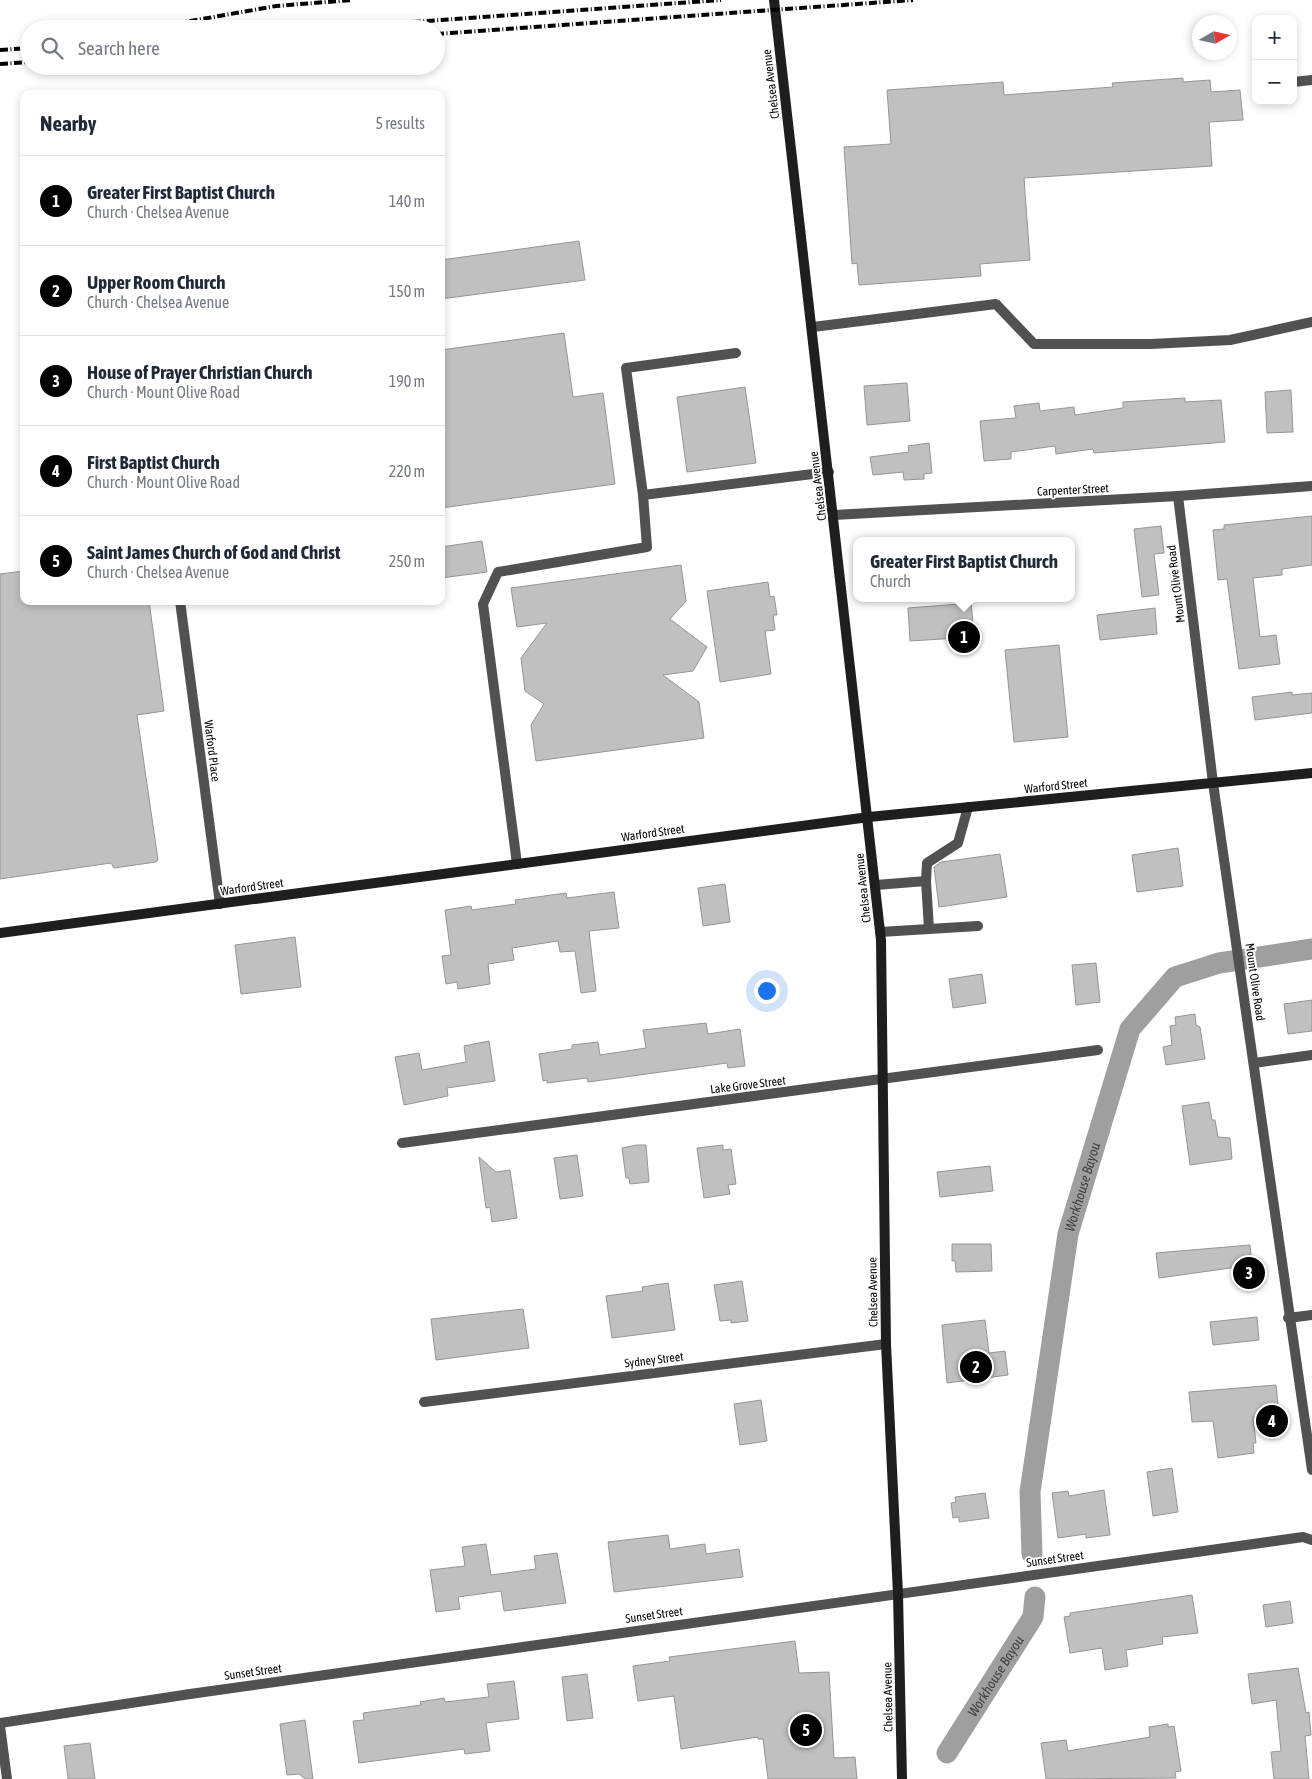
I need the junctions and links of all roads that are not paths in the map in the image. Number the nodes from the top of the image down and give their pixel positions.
1 (774, 0) edge
2 (1312, 80) edge
3 (1297, 82) edge
4 (1312, 322) edge
5 (812, 327) junction
6 (736, 353) dead end
7 (829, 472) junction
8 (1312, 486) edge
9 (643, 495) junction
10 (1178, 496) junction
11 (834, 515) junction
12 (181, 605) edge
13 (1312, 772) edge
14 (1213, 783) junction
15 (968, 807) junction
16 (869, 817) junction
17 (517, 864) junction
18 (926, 881) junction
19 (876, 885) junction
20 (220, 904) junction
21 (978, 926) dead end
22 (929, 929) junction
23 (880, 932) junction
24 (0, 934) edge
25 (1098, 1050) dead end
26 (1312, 1055) edge
27 (1254, 1063) junction
28 (882, 1080) junction
29 (402, 1143) dead end
30 (1312, 1315) edge
31 (1288, 1318) junction
32 (886, 1344) junction
33 (424, 1402) dead end
34 (1312, 1470) edge
35 (1312, 1540) edge
36 (898, 1594) junction
37 (0, 1724) edge
38 (7, 1779) edge
39 (902, 1779) edge

1 - 5 main road, Chelsea Avenue
2 - 3 street
4 - 5 street
5 - 7 main road, Chelsea Avenue
6 - 9 street
7 - 9 street
7 - 11 main road, Chelsea Avenue
8 - 10 street, Carpenter Street
9 - 17 street
10 - 11 street, Carpenter Street
10 - 14 street, Mount Olive Road
11 - 16 main road, Chelsea Avenue
12 - 20 street, Warford Place
13 - 14 main road, Warford Street
14 - 15 main road, Warford Street
14 - 27 street, Mount Olive Road
15 - 16 main road, Warford Street
15 - 18 street
16 - 17 main road, Warford Street
16 - 19 main road, Chelsea Avenue
17 - 20 main road, Warford Street
18 - 19 street
18 - 22 street
19 - 23 main road, Chelsea Avenue
20 - 24 main road, Warford Street
21 - 22 street
22 - 23 street
23 - 28 main road, Chelsea Avenue
25 - 28 street, Lake Grove Street
26 - 27 street
27 - 31 street, Mount Olive Road
28 - 29 street, Lake Grove Street
28 - 32 main road, Chelsea Avenue
30 - 31 street
31 - 34 street, Mount Olive Road
32 - 33 street, Sydney Street
32 - 36 main road, Chelsea Avenue
35 - 36 street, Sunset Street
36 - 37 street, Sunset Street
36 - 39 main road, Chelsea Avenue
37 - 38 street

